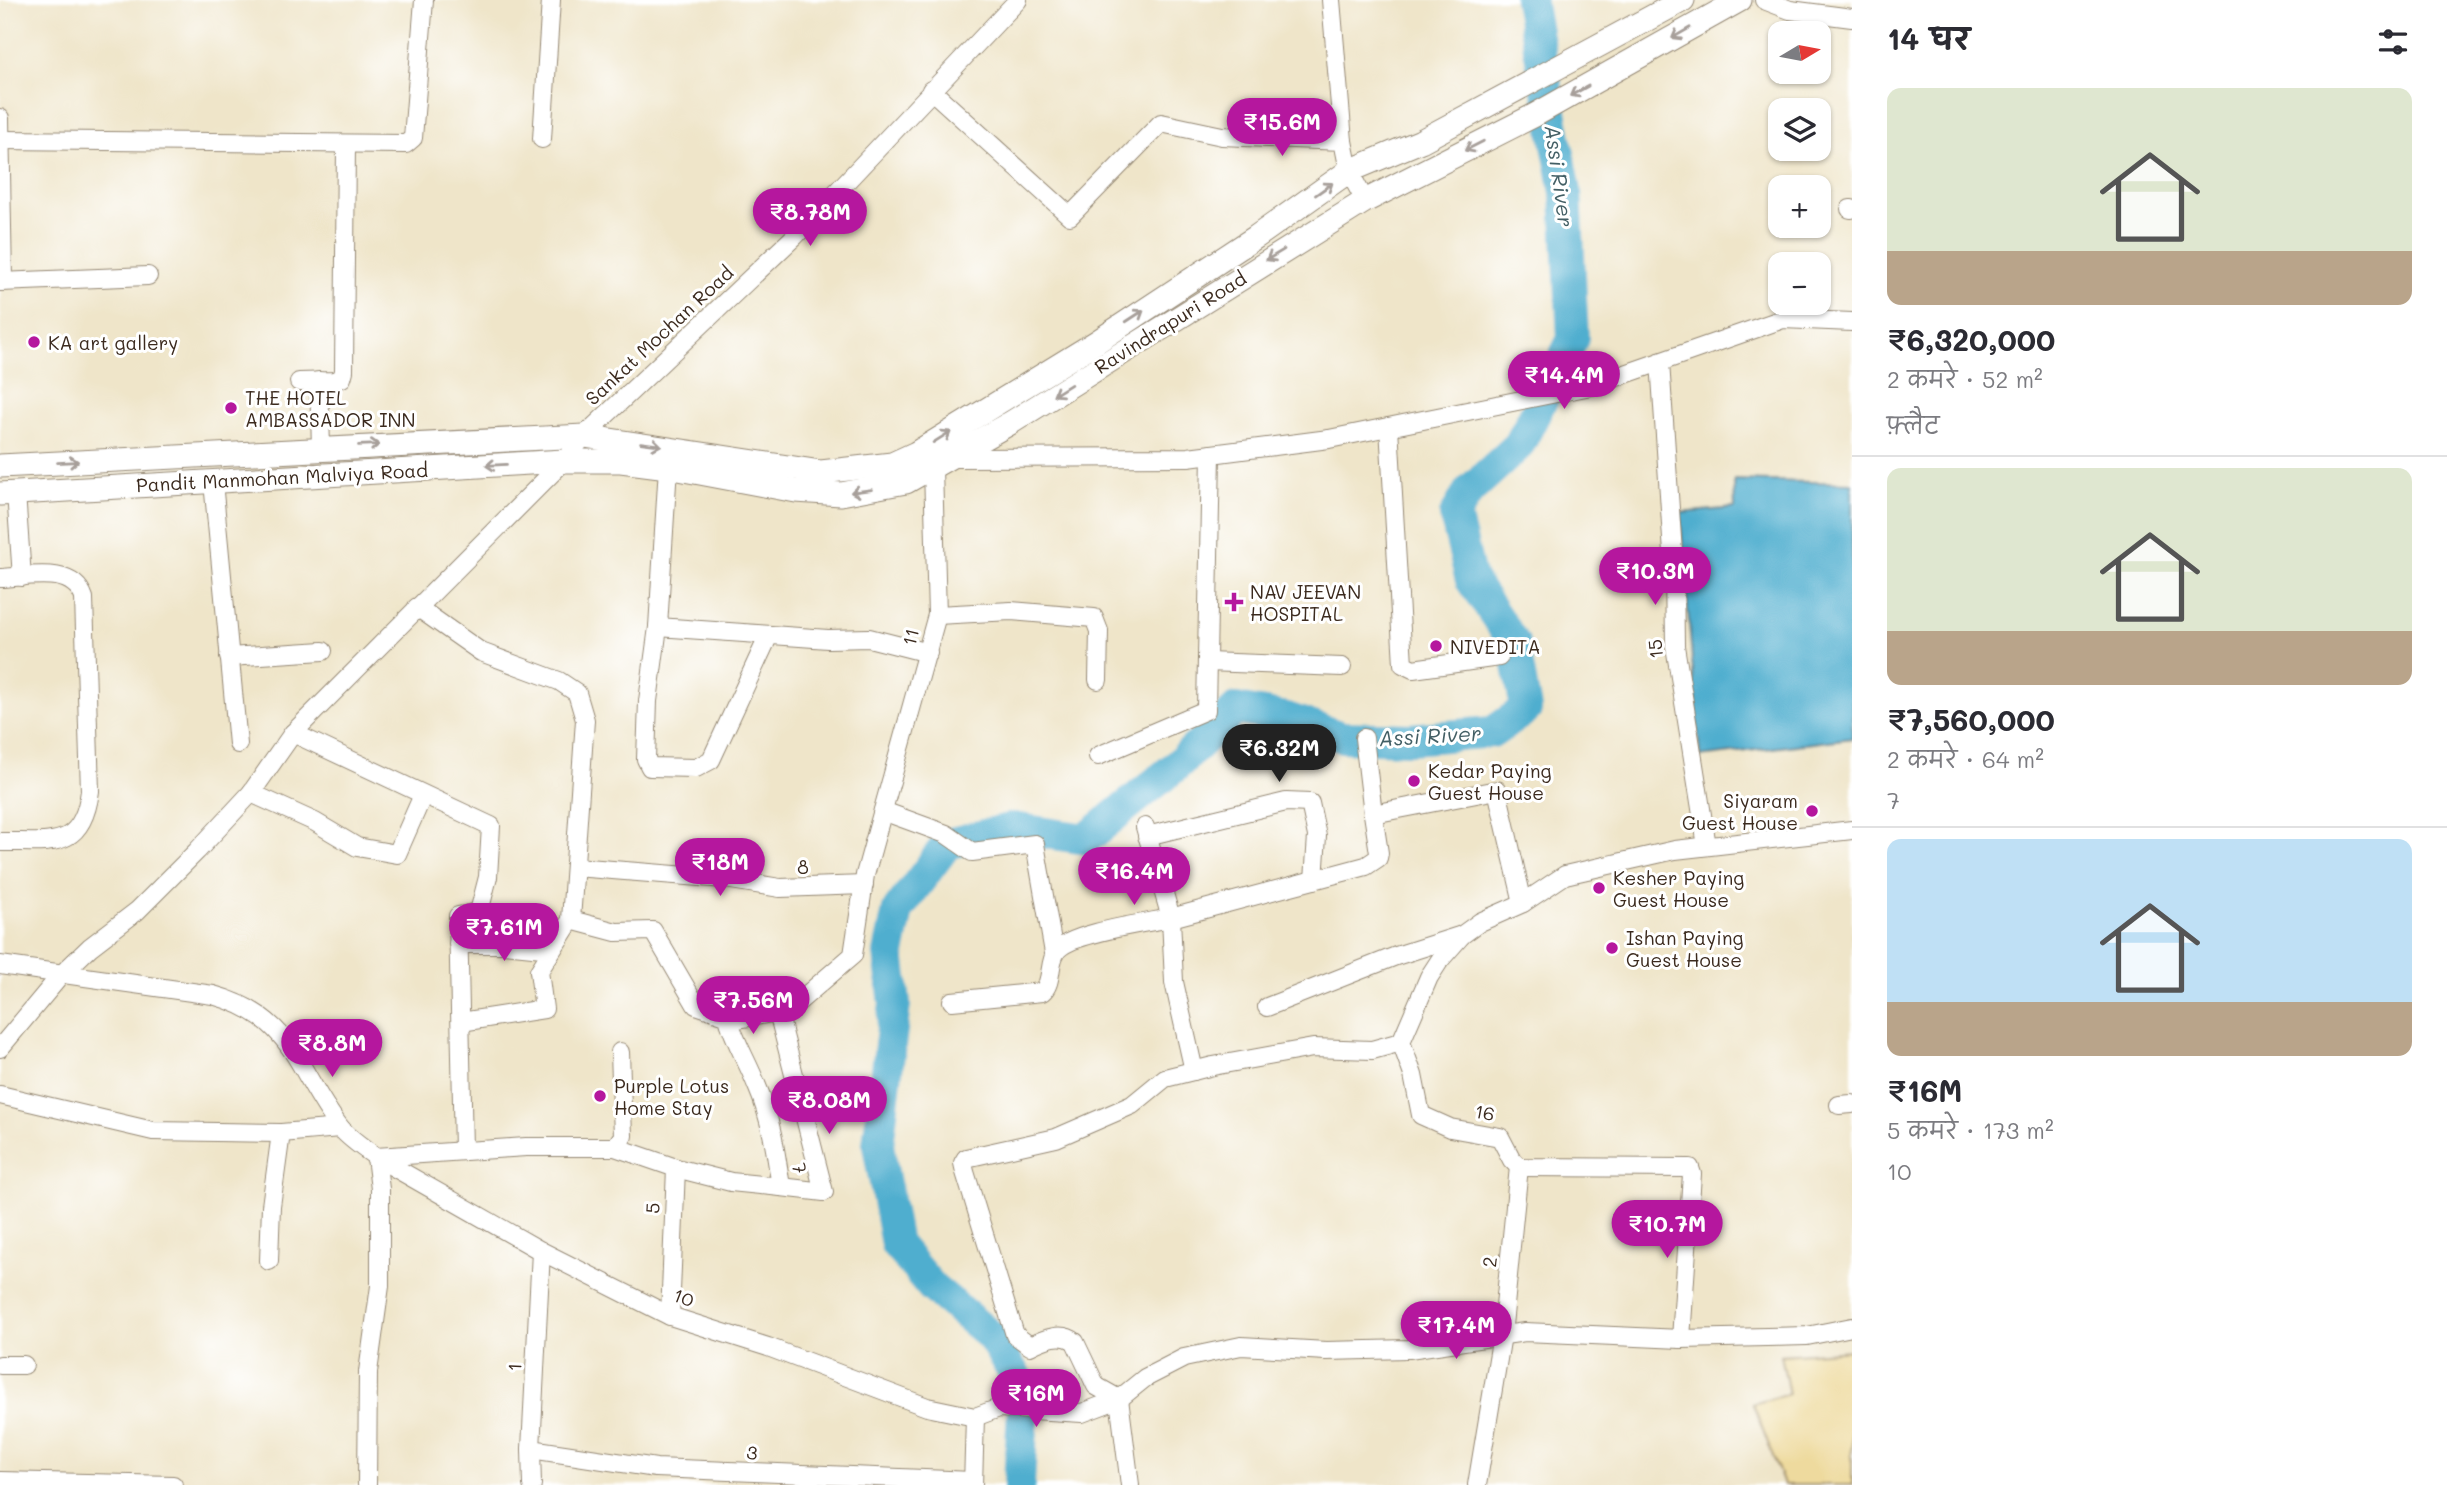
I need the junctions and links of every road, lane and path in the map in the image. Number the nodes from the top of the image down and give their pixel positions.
1 (424, 0) edge
2 (551, 0) edge
3 (1018, 0) edge
4 (1331, 0) edge
5 (1683, 0) edge
6 (1740, 0) edge
7 (1764, 0) edge
8 (1852, 18) edge
9 (931, 90) junction
10 (0, 118) edge
11 (542, 139) dead end
12 (0, 140) edge
13 (1343, 141) junction
14 (346, 144) junction
15 (1349, 171) junction
16 (1365, 201) junction
17 (148, 276) dead end
18 (1, 282) edge
19 (1852, 323) edge
20 (1660, 362) junction
21 (319, 381) junction
22 (299, 382) dead end
23 (1389, 427) junction
24 (583, 436) junction
25 (321, 447) junction
26 (1211, 454) junction
27 (564, 461) junction
28 (943, 463) junction
29 (0, 466) edge
30 (668, 467) junction
31 (213, 482) junction
32 (8, 493) edge
33 (22, 577) junction
34 (0, 578) edge
35 (417, 607) junction
36 (937, 615) junction
37 (658, 627) junction
38 (769, 635) junction
39 (323, 651) dead end
40 (928, 653) junction
41 (229, 657) junction
42 (1499, 657) dead end
43 (1207, 662) junction
44 (1342, 667) dead end
45 (1098, 680) dead end
46 (293, 733) junction
47 (1364, 738) dead end
48 (238, 744) dead end
49 (1098, 756) dead end
50 (251, 793) junction
51 (422, 795) junction
52 (883, 811) junction
53 (1373, 814) junction
54 (1852, 830) edge
55 (0, 842) edge
56 (1707, 846) junction
57 (575, 867) junction
58 (1314, 880) junction
59 (864, 885) junction
60 (1522, 903) junction
61 (1171, 918) junction
62 (571, 920) junction
63 (1462, 935) junction
64 (458, 944) junction
65 (552, 949) junction
66 (1054, 953) junction
67 (0, 965) edge
68 (61, 975) junction
69 (952, 1000) dead end
70 (1267, 1007) dead end
71 (778, 1012) junction
72 (727, 1015) junction
73 (461, 1022) junction
74 (1401, 1042) junction
75 (0, 1048) edge
76 (620, 1052) dead end
77 (1194, 1071) junction
78 (0, 1095) edge
79 (340, 1128) junction
80 (281, 1133) junction
81 (615, 1147) junction
82 (463, 1150) junction
83 (376, 1157) junction
84 (1519, 1167) junction
85 (676, 1168) junction
86 (781, 1187) junction
87 (541, 1251) junction
88 (269, 1261) dead end
89 (670, 1315) junction
90 (1852, 1327) edge
91 (1502, 1335) junction
92 (1681, 1339) junction
93 (0, 1365) edge
94 (24, 1365) dead end
95 (1119, 1399) junction
96 (975, 1417) junction
97 (531, 1449) junction
98 (655, 1476) edge
99 (0, 1481) edge
100 (897, 1482) edge
101 (973, 1483) edge
102 (173, 1485) edge
103 (367, 1485) edge
104 (532, 1485) edge
105 (1130, 1485) edge
106 (1477, 1485) edge

1 - 14 street
2 - 11 street
3 - 9 street, Sankat Mochan Road
4 - 13 street
5 - 15 main road, Ravindrapuri Road
6 -> 16 main road, Ravindrapuri Road
7 - 8 street
9 - 13 street
9 - 24 street, Sankat Mochan Road
10 - 12 street
12 - 14 street
12 - 18 street
13 - 15 street
14 - 21 street
15 - 16 street
24 -> 15 main road, Ravindrapuri Road
16 -> 28 main road, Ravindrapuri Road
17 - 18 street
19 - 20 street
20 - 23 street
20 - 56 street, 15
21 - 22 street
21 - 25 street
23 - 26 street
23 - 42 street
25 -> 24 main road, Ravindrapuri Road
24 - 27 street, Sankat Mochan Road
29 -> 25 main road, Ravindrapuri Road
26 - 28 street
26 - 43 street
27 - 30 main road, Ravindrapuri Road
27 -> 31 main road, Pandit Manmohan Malviya Road
27 - 35 street, Sankat Mochan Road
28 -> 30 main road, Ravindrapuri Road
28 - 36 street, 11
30 - 37 street
31 - 32 main road, Pandit Manmohan Malviya Road
31 - 41 street
32 - 33 street
33 - 34 street
33 - 55 street
35 - 46 street, Sankat Mochan Road
35 - 57 street
36 - 40 street, 11
36 - 45 street
37 - 38 street
37 - 38 street
38 - 40 street
39 - 41 street
40 - 52 street, 11
41 - 48 street
43 - 44 street
43 - 49 street
46 - 50 street, Sankat Mochan Road
46 - 51 street
47 - 53 street
50 - 51 street
50 - 68 street, Sankat Mochan Road
51 - 64 street
52 - 59 street, 11
52 - 66 street
53 - 58 street
53 - 60 street
54 - 56 street
56 - 60 street
57 - 59 street, 8
57 - 62 street
58 - 61 street
58 - 61 street
59 - 71 street, 11
60 - 63 street
61 - 66 street
61 - 77 street
62 - 65 street
62 - 72 street
63 - 70 street
63 - 74 street
64 - 65 street
64 - 73 street
65 - 73 street
66 - 69 street
67 - 68 street, 10
68 - 75 street, Sankat Mochan Road
68 - 79 street, 10
71 - 72 street
71 - 86 street
72 - 86 street, 7
73 - 82 street
74 - 77 street
74 - 84 street, 16
76 - 81 street
77 - 95 street
78 - 80 street
79 - 80 street
79 - 83 street, 10
80 - 88 street
81 - 82 street
81 - 85 street
82 - 83 street
83 - 87 street, 10
83 - 103 street
84 - 91 street, 2
84 - 92 street
85 - 86 street, 7
85 - 89 street, 5
87 - 89 street, 10
87 - 97 street, 1
89 - 96 street, 10
90 - 92 street
91 - 92 street
91 - 95 street
91 - 106 street, 2
93 - 94 street
95 - 96 street
95 - 105 street
96 - 101 street
97 - 98 street, 3
97 - 104 street, 1
98 - 100 street, 3
99 - 102 street
100 - 101 street, 3

